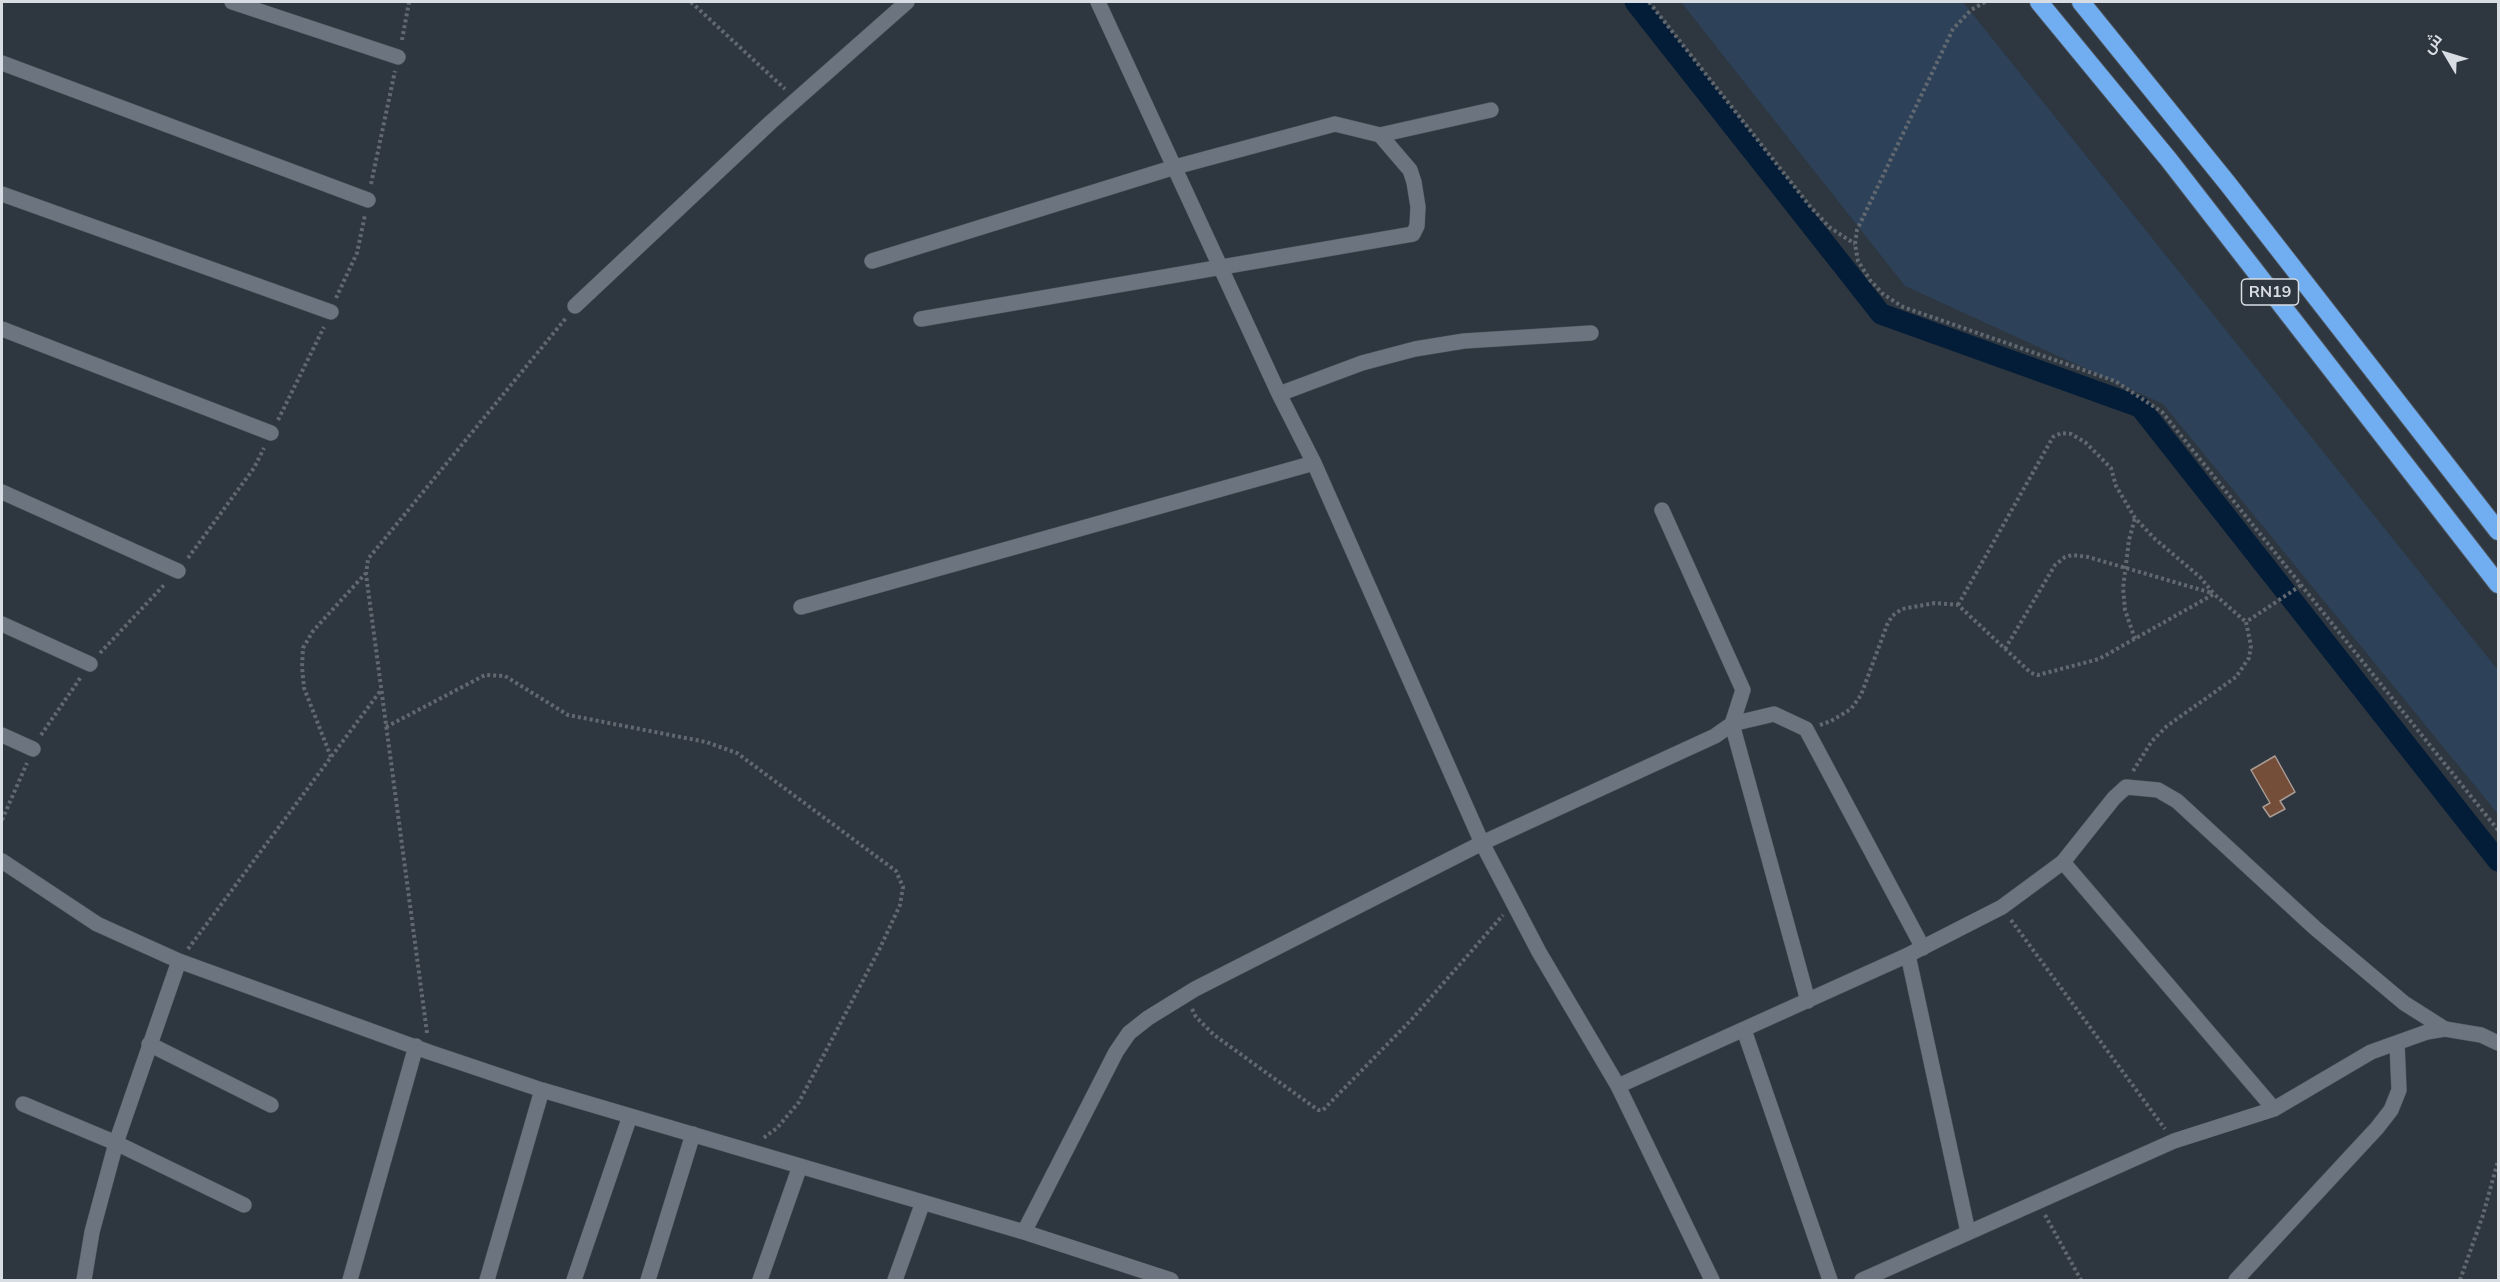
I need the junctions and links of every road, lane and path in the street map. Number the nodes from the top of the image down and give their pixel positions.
1 (232, 2) edge
2 (691, 2) edge
3 (907, 2) edge
4 (1098, 2) edge
5 (1649, 2) edge
6 (1985, 2) edge
7 (2039, 2) edge
8 (2080, 2) edge
9 (399, 57) dead end
10 (2, 63) edge
11 (796, 99) junction
12 (1491, 110) dead end
13 (1380, 135) junction
14 (1175, 167) junction
15 (2, 194) edge
16 (368, 200) dead end
17 (1855, 244) junction
18 (872, 261) dead end
19 (1222, 266) junction
20 (575, 306) joint
21 (330, 312) dead end
22 (921, 319) dead end
23 (2, 329) edge
24 (1591, 333) dead end
25 (1279, 394) junction
26 (271, 433) dead end
27 (1314, 463) junction
28 (2, 492) edge
29 (1662, 510) dead end
30 (2135, 518) junction
31 (2499, 531) edge
32 (2125, 568) junction
33 (178, 571) dead end
34 (366, 574) junction
35 (2303, 584) junction
36 (2499, 584) edge
37 (2214, 594) junction
38 (1958, 605) junction
39 (801, 607) dead end
40 (2246, 622) junction
41 (2, 624) edge
42 (2135, 639) junction
43 (2005, 649) junction
44 (90, 664) dead end
45 (381, 690) junction
46 (1732, 724) junction
47 (386, 727) junction
48 (1806, 729) junction
49 (2, 735) edge
50 (33, 749) dead end
51 (331, 757) junction
52 (2127, 787) junction
53 (2499, 830) edge
54 (1482, 843) junction
55 (2, 861) edge
56 (2063, 862) junction
57 (1513, 903) junction
58 (2002, 907) junction
59 (1923, 948) junction
60 (1908, 955) junction
61 (179, 961) junction
62 (1186, 995) junction
63 (1808, 1001) junction
64 (2445, 1029) junction
65 (1744, 1030) junction
66 (2499, 1042) edge
67 (2397, 1043) junction
68 (149, 1044) junction
69 (423, 1049) junction
70 (1618, 1086) junction
71 (542, 1090) junction
72 (23, 1104) dead end
73 (271, 1105) dead end
74 (2274, 1109) junction
75 (630, 1116) junction
76 (693, 1134) junction
77 (2174, 1141) junction
78 (116, 1143) junction
79 (747, 1150) junction
80 (2499, 1161) edge
81 (800, 1166) junction
82 (923, 1202) junction
83 (2038, 1202) junction
84 (244, 1205) dead end
85 (1024, 1232) junction
86 (1968, 1232) junction
87 (84, 1281) edge
88 (350, 1281) edge
89 (487, 1281) edge
90 (574, 1281) edge
91 (648, 1281) edge
92 (760, 1281) edge
93 (895, 1281) edge
94 (1171, 1281) edge
95 (1712, 1281) edge
96 (1830, 1281) edge
97 (1862, 1281) edge
98 (2081, 1281) edge
99 (2236, 1281) edge
100 (2460, 1281) edge

1 - 9 street
2 - 11 path
3 - 11 street
4 - 14 street
5 - 17 path
6 - 17 path
7 - 36 highway, RN19
8 - 31 highway, RN19
10 - 16 street
11 - 20 street
12 - 13 street
13 - 14 street
13 - 19 street
14 - 18 street
14 - 19 street
15 - 21 street
17 - 35 path
19 - 22 street
19 - 25 street
20 - 34 path
23 - 26 street
24 - 25 street
25 - 27 street
27 - 39 street
27 - 54 street
28 - 33 street
29 - 46 street
30 - 32 path
30 - 37 path
30 - 38 path
32 - 37 path
32 - 42 path
32 - 43 path
34 - 45 path
34 - 51 path
35 - 40 path
35 - 53 path
37 - 40 path
37 - 42 path
38 - 43 path
38 - 48 path
40 - 52 path
41 - 44 street
42 - 43 path
45 - 47 path
45 - 51 path
46 - 48 street
46 - 54 street
46 - 63 street
47 - 69 path
47 - 79 path
48 - 59 street
49 - 50 street
51 - 61 path
52 - 56 street
52 - 64 street
54 - 57 street
54 - 62 street
55 - 61 street
56 - 58 street
56 - 74 street
57 - 62 path
57 - 70 street
58 - 59 street
58 - 77 path
59 - 60 street
60 - 63 street
60 - 86 street
61 - 68 street
61 - 69 street
62 - 85 street
63 - 65 street
64 - 66 street
64 - 67 street
65 - 70 street
65 - 96 street
67 - 74 street
67 - 99 street
68 - 73 street
68 - 78 street
69 - 71 street
69 - 88 street
70 - 95 street
71 - 75 street
71 - 89 street
72 - 78 street
74 - 77 street
75 - 76 street
75 - 90 street
76 - 79 street
76 - 91 street
77 - 83 street
78 - 84 street
78 - 87 street
79 - 81 street
80 - 100 path
81 - 82 street
81 - 92 street
82 - 85 street
82 - 93 street
83 - 86 street
83 - 98 path
85 - 94 street
86 - 97 street

